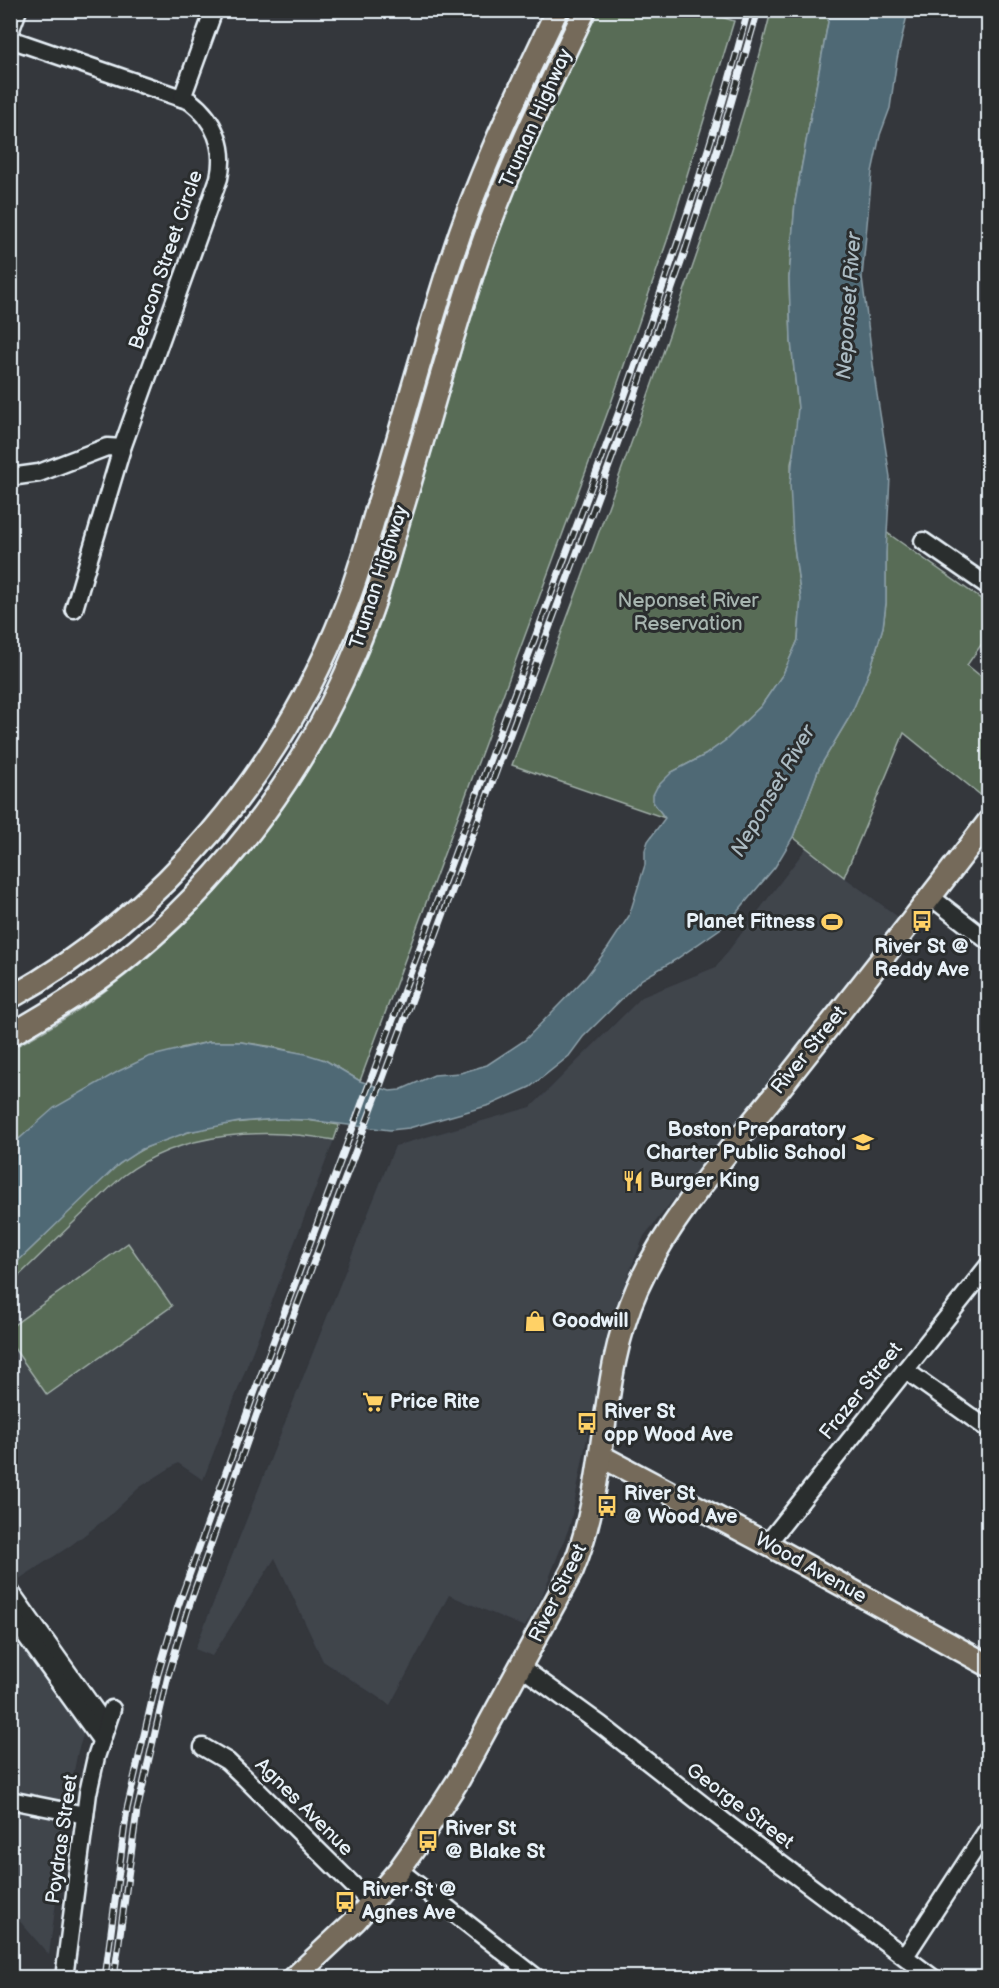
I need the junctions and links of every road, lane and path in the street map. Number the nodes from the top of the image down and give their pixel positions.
1 (18, 10) edge
2 (214, 10) edge
3 (557, 10) edge
4 (585, 10) edge
5 (10, 32) edge
6 (10, 39) edge
7 (182, 98) junction
8 (399, 436) junction
9 (422, 443) junction
10 (122, 448) junction
11 (10, 477) edge
12 (923, 541) dead end
13 (988, 586) edge
14 (74, 609) dead end
15 (988, 822) edge
16 (931, 897) junction
17 (988, 941) edge
18 (10, 998) edge
19 (10, 1035) edge
20 (988, 1266) edge
21 (905, 1370) junction
22 (988, 1429) edge
23 (601, 1456) junction
24 (767, 1544) junction
25 (10, 1591) edge
26 (10, 1614) edge
27 (988, 1665) edge
28 (521, 1667) junction
29 (111, 1709) dead end
30 (104, 1733) junction
31 (202, 1747) dead end
32 (10, 1800) edge
33 (84, 1815) junction
34 (988, 1829) edge
35 (399, 1870) junction
36 (371, 1903) junction
37 (905, 1956) junction
38 (64, 1977) edge
39 (294, 1977) edge
40 (537, 1977) edge
41 (933, 1977) edge

1 - 5 street
2 - 7 street
3 - 8 main road, Truman Highway
4 - 9 main road, Truman Highway
6 - 7 street, Beacon Street Circle
7 - 10 street, Beacon Street Circle
8 - 9 main road
8 - 18 main road, Truman Highway
9 - 19 main road, Truman Highway
10 - 11 street
10 - 14 street, Beacon Street Circle
12 - 13 street
15 - 16 main road, River Street
16 - 17 street
16 - 23 main road, River Street
20 - 21 street, Frazer Street
21 - 22 street
21 - 24 street, Frazer Street
23 - 24 main road, Wood Avenue
23 - 28 main road, River Street
24 - 27 main road, Wood Avenue
25 - 30 street
26 - 30 street
28 - 35 main road, River Street
28 - 37 street, George Street
29 - 30 street, Poydras Street
30 - 33 street, Poydras Street
31 - 36 street, Agnes Avenue
32 - 33 street
33 - 38 street, Poydras Street
34 - 37 street
35 - 36 main road, River Street
35 - 40 street
36 - 39 main road, River Street
37 - 41 street, George Street

